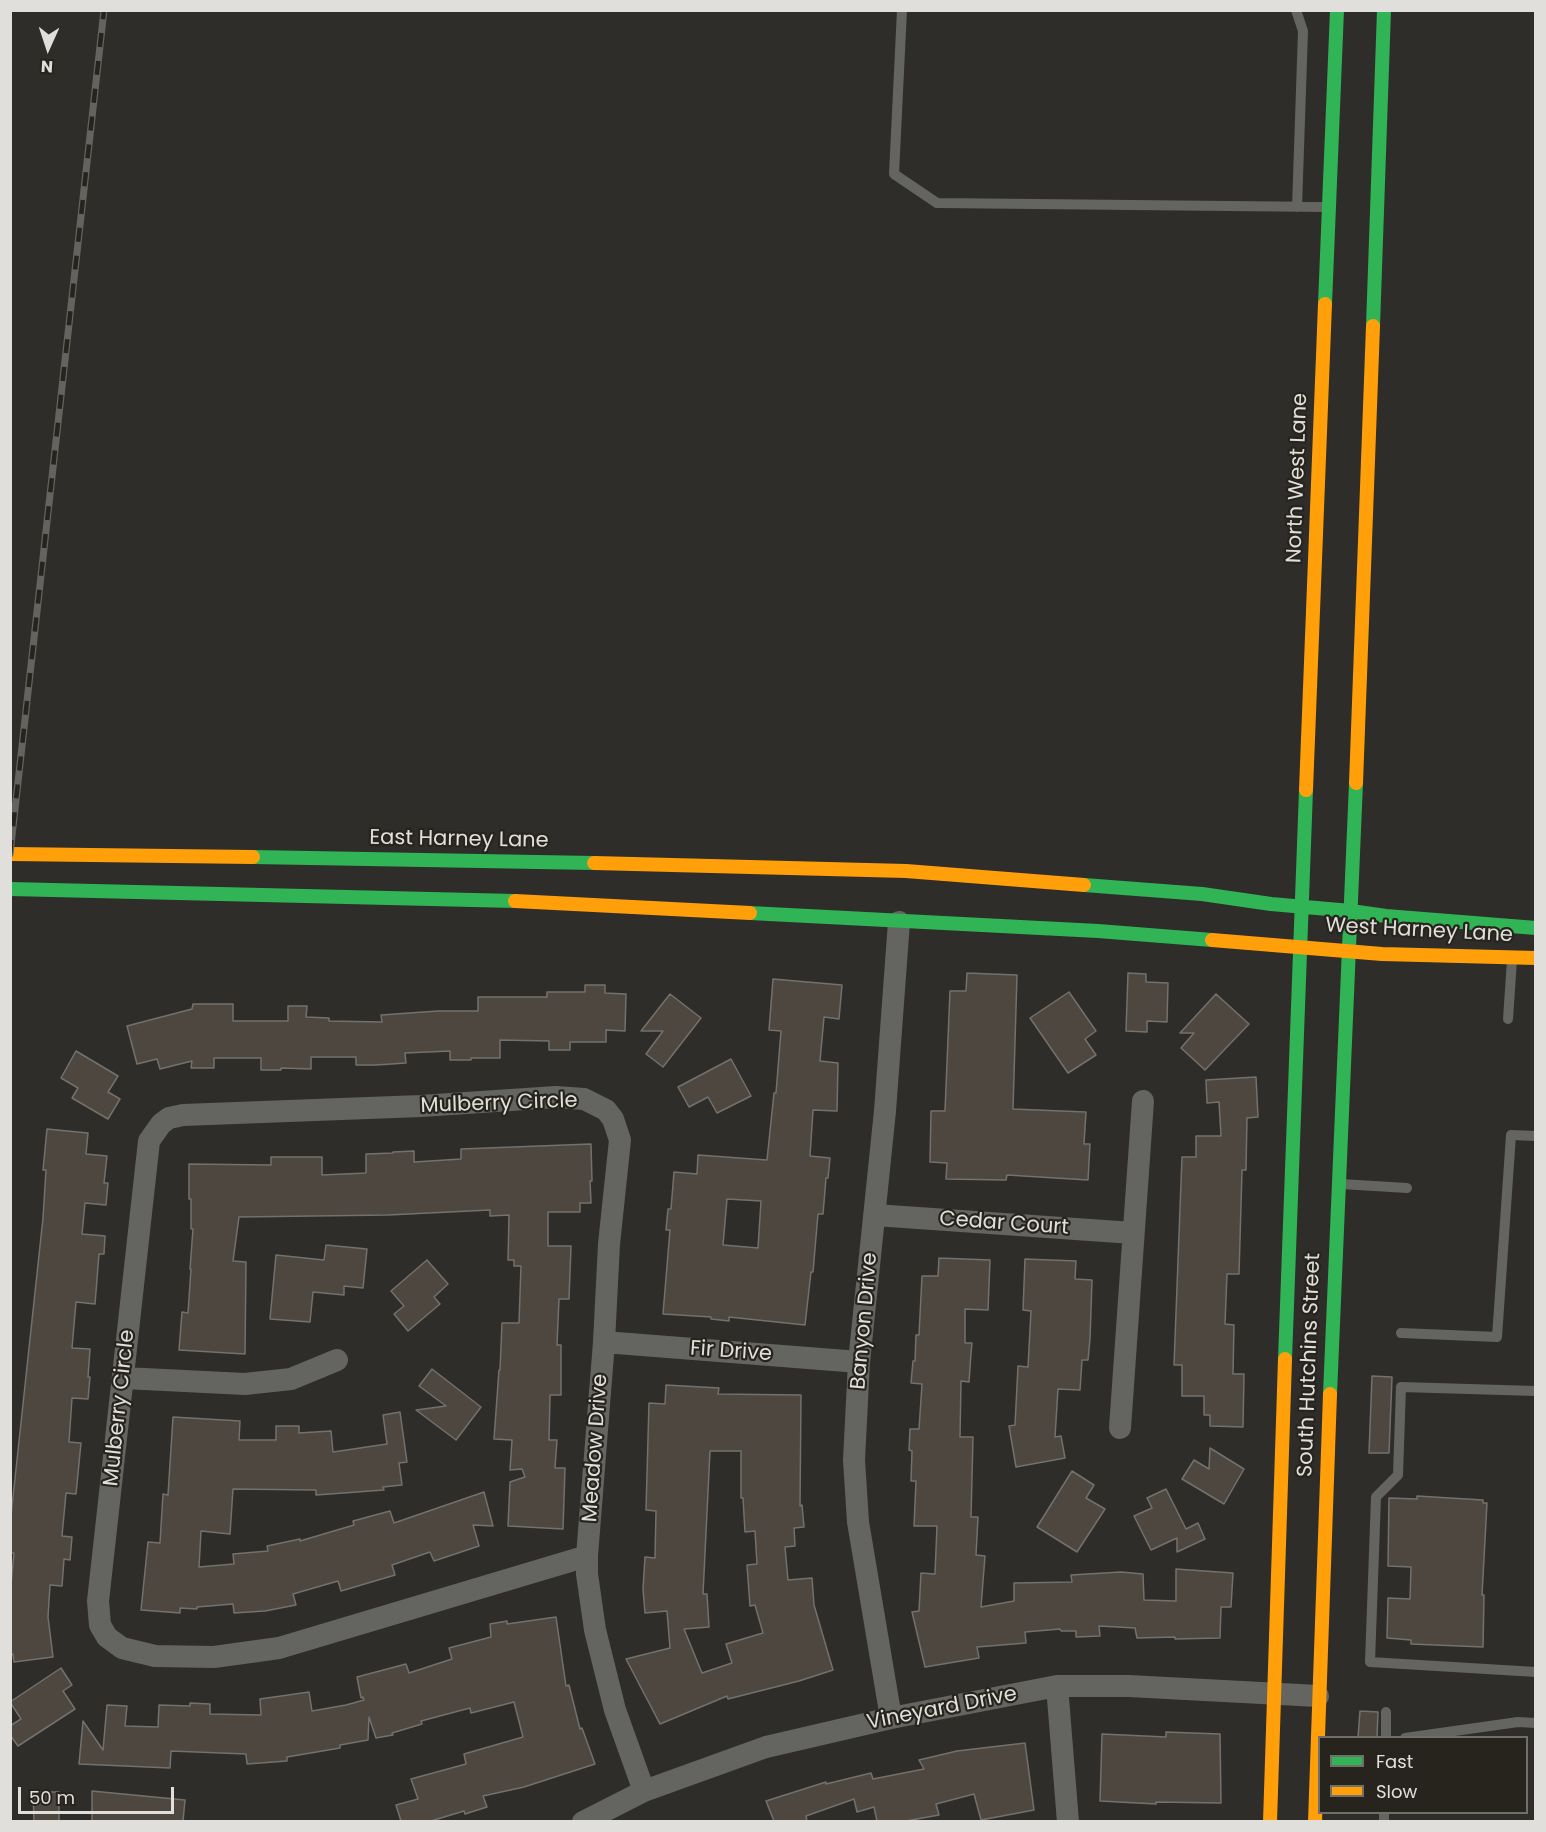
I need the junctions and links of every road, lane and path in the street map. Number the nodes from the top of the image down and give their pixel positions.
1 (902, 10) edge
2 (1296, 10) edge
3 (1336, 10) edge
4 (1384, 10) edge
5 (1297, 207) junction
6 (1329, 207) junction
7 (10, 854) edge
8 (10, 890) edge
9 (1302, 906) junction
10 (1351, 911) junction
11 (899, 922) junction
12 (1536, 928) edge
13 (1300, 947) junction
14 (1350, 951) junction
15 (1512, 956) junction
16 (1536, 958) edge
17 (1508, 1019) dead end
18 (1143, 1101) dead end
19 (597, 1106) joint
20 (1536, 1136) edge
21 (1338, 1184) junction
22 (1407, 1188) dead end
23 (875, 1215) junction
24 (1133, 1233) junction
25 (1401, 1333) dead end
26 (604, 1342) junction
27 (338, 1360) dead end
28 (859, 1362) junction
29 (124, 1378) junction
30 (1536, 1391) edge
31 (1120, 1428) dead end
32 (587, 1556) junction
33 (1536, 1672) edge
34 (1057, 1686) junction
35 (1275, 1694) junction
36 (1318, 1696) junction
37 (1386, 1712) dead end
38 (891, 1718) junction
39 (1536, 1723) edge
40 (1386, 1736) edge
41 (1413, 1736) edge
42 (644, 1791) junction
43 (583, 1821) edge
44 (1068, 1821) edge
45 (1269, 1821) edge
46 (1315, 1821) edge

1 - 5 lane
2 - 5 lane
3 - 6 main road, North West Lane
4 - 10 main road
5 - 6 lane
6 - 9 main road, North West Lane
7 - 9 main road, East Harney Lane
8 - 11 main road
9 - 10 main road, West Harney Lane
9 - 13 main road, North West Lane
10 - 12 main road, West Harney Lane
10 - 14 main road, South Hutchins Street
11 - 13 main road, West Harney Lane
11 - 23 street, Banyon Drive
13 - 14 main road, West Harney Lane
13 - 35 main road, South Hutchins Street
14 - 15 main road, West Harney Lane
14 - 21 main road, South Hutchins Street
15 - 16 main road, West Harney Lane
15 - 17 lane
18 - 24 street
19 - 26 street, Meadow Drive
19 - 29 street, Mulberry Circle
20 - 25 lane
21 - 22 lane
21 - 36 main road, South Hutchins Street
23 - 24 street, Cedar Court
23 - 28 street, Banyon Drive
24 - 31 street
26 - 28 street, Fir Drive
26 - 32 street, Meadow Drive
27 - 29 street
28 - 38 street, Banyon Drive
29 - 32 street, Mulberry Circle
30 - 33 lane
32 - 42 street, Meadow Drive
34 - 35 street, Vineyard Drive
34 - 38 street, Vineyard Drive
34 - 44 street
35 - 36 street, Vineyard Drive
35 - 45 main road, South Hutchins Street
36 - 46 main road, South Hutchins Street
37 - 40 lane
38 - 42 street, Vineyard Drive
39 - 41 lane
42 - 43 street, Vineyard Drive

